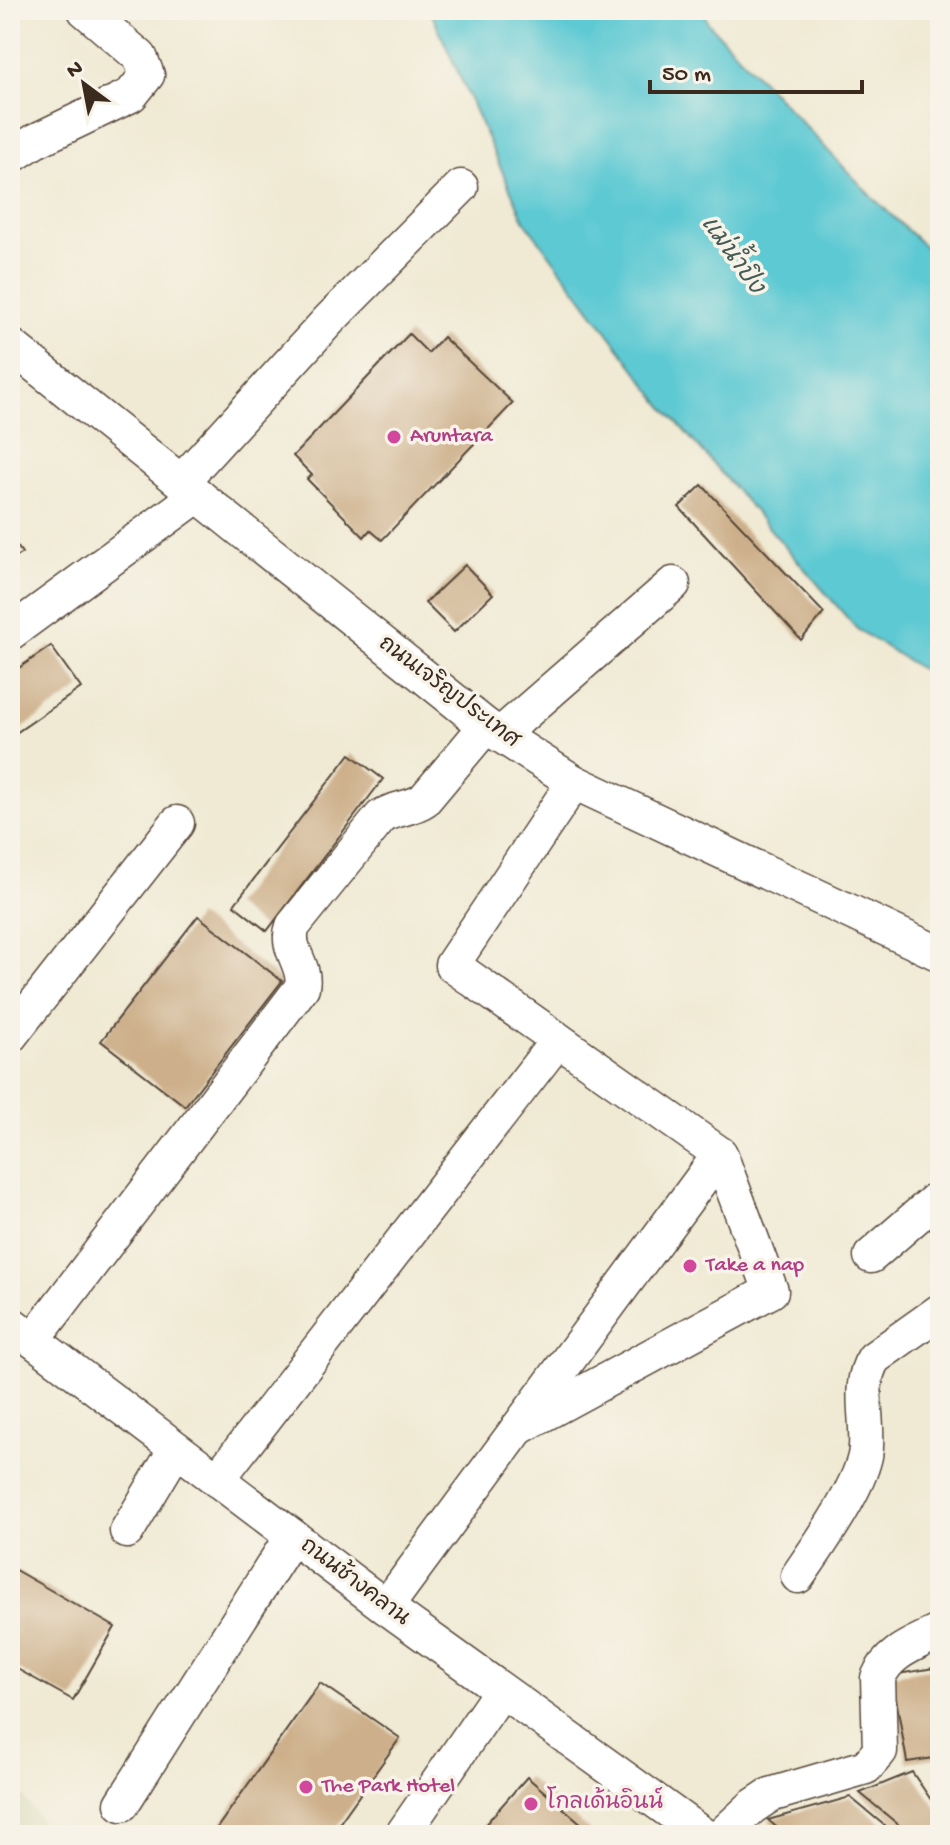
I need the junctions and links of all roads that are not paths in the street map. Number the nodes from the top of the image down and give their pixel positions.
1 (85, 10) edge
2 (10, 157) edge
3 (461, 187) dead end
4 (10, 345) edge
5 (190, 488) junction
6 (673, 584) dead end
7 (10, 633) edge
8 (493, 731) junction
9 (574, 782) junction
10 (177, 823) dead end
11 (940, 954) edge
12 (10, 1036) edge
13 (558, 1040) junction
14 (720, 1154) junction
15 (940, 1196) edge
16 (871, 1256) dead end
17 (940, 1311) edge
18 (22, 1332) edge
19 (518, 1428) junction
20 (176, 1449) junction
21 (217, 1480) junction
22 (127, 1531) dead end
23 (292, 1536) junction
24 (798, 1576) dead end
25 (386, 1607) junction
26 (940, 1631) edge
27 (501, 1691) junction
28 (122, 1804) dead end
29 (402, 1835) edge
30 (703, 1835) edge
31 (722, 1835) edge

1 - 2 street
3 - 5 street
4 - 5 street, ถนนเจริญประเทศ
5 - 7 street
5 - 8 street, ถนนเจริญประเทศ
6 - 8 street
8 - 9 street, ถนนเจริญประเทศ
8 - 18 street
9 - 11 street, ถนนเจริญประเทศ
9 - 13 street
10 - 12 street
13 - 14 street
13 - 21 street
14 - 19 street
14 - 19 street
15 - 16 street
17 - 24 street
18 - 20 street, ถนนช้างคลาน
19 - 25 street
20 - 21 street, ถนนช้างคลาน
20 - 22 street
21 - 23 street, ถนนช้างคลาน
23 - 25 street, ถนนช้างคลาน
23 - 28 street
25 - 27 street, ถนนช้างคลาน
26 - 31 street
27 - 29 street
27 - 30 street, ถนนช้างคลาน

